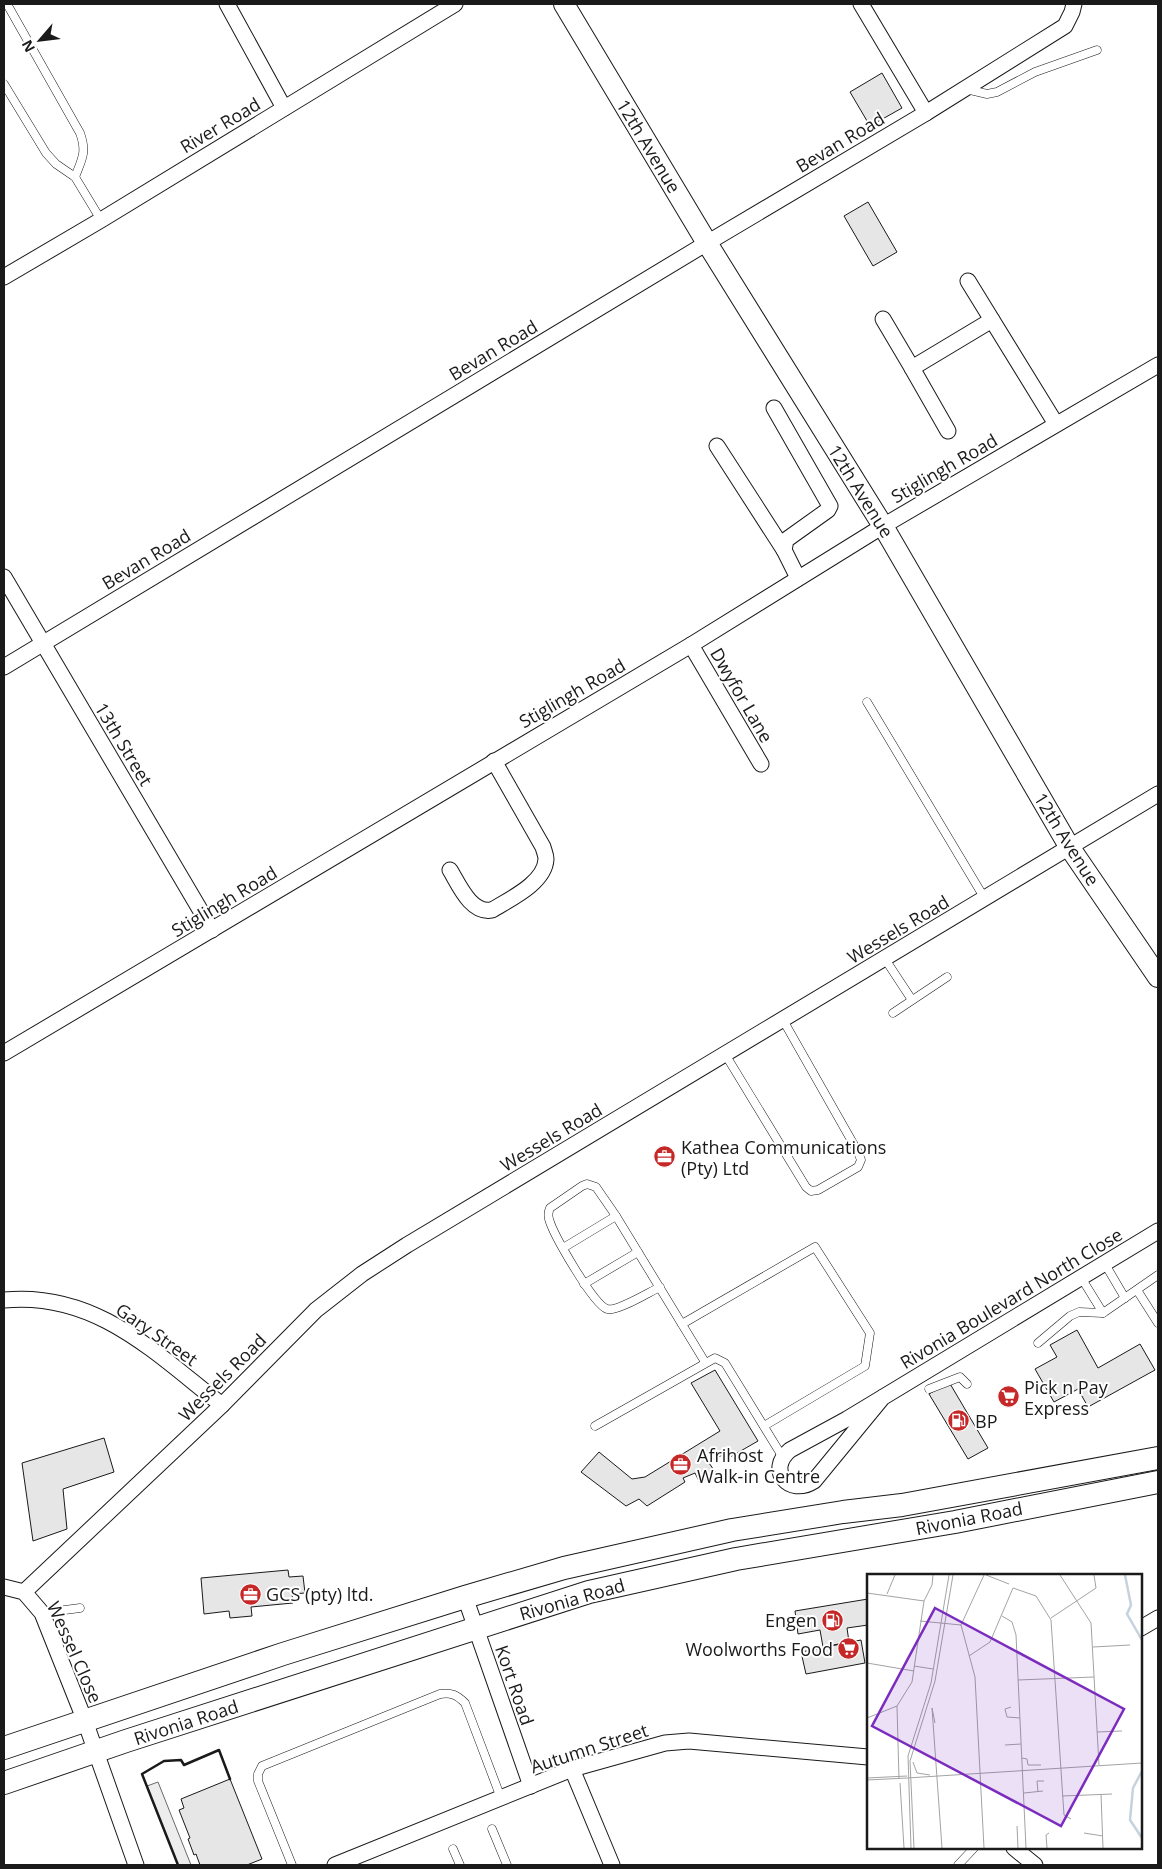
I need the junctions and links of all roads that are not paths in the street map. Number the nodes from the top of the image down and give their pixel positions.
1 (7, 4) edge
2 (227, 4) edge
3 (455, 4) edge
4 (564, 4) edge
5 (861, 4) edge
6 (1074, 4) edge
7 (1097, 50) dead end
8 (4, 84) edge
9 (965, 88) junction
10 (284, 108) junction
11 (926, 113) junction
12 (75, 177) junction
13 (101, 220) junction
14 (707, 242) junction
15 (4, 277) edge
16 (968, 281) dead end
17 (884, 319) dead end
18 (992, 320) junction
19 (1158, 365) edge
20 (912, 368) junction
21 (774, 408) dead end
22 (1056, 424) junction
23 (948, 431) dead end
24 (717, 446) dead end
25 (883, 526) junction
26 (784, 550) junction
27 (4, 577) edge
28 (798, 578) junction
29 (43, 644) junction
30 (691, 645) junction
31 (4, 667) edge
32 (867, 702) dead end
33 (494, 761) junction
34 (761, 764) dead end
35 (1158, 794) edge
36 (1070, 848) junction
37 (450, 870) dead end
38 (985, 899) junction
39 (212, 930) junction
40 (885, 959) junction
41 (1158, 976) edge
42 (947, 977) dead end
43 (912, 1000) junction
44 (893, 1014) dead end
45 (783, 1020) junction
46 (4, 1052) edge
47 (725, 1054) junction
48 (616, 1216) junction
49 (1158, 1232) edge
50 (563, 1248) junction
51 (638, 1252) junction
52 (1105, 1264) junction
53 (1158, 1275) edge
54 (1082, 1279) junction
55 (584, 1284) junction
56 (660, 1287) junction
57 (1137, 1290) junction
58 (1125, 1298) junction
59 (4, 1300) edge
60 (1103, 1313) junction
61 (1158, 1323) edge
62 (682, 1324) junction
63 (1038, 1343) dead end
64 (705, 1362) junction
65 (968, 1384) dead end
66 (929, 1389) dead end
67 (883, 1397) junction
68 (222, 1406) junction
69 (595, 1426) dead end
70 (764, 1426) junction
71 (782, 1456) junction
72 (1158, 1458) edge
73 (1158, 1482) edge
74 (4, 1587) edge
75 (24, 1592) junction
76 (465, 1597) junction
77 (80, 1608) dead end
78 (42, 1613) junction
79 (1158, 1618) edge
80 (1142, 1627) edge
81 (475, 1628) junction
82 (84, 1721) junction
83 (4, 1748) edge
84 (96, 1751) junction
85 (867, 1757) edge
86 (572, 1769) junction
87 (4, 1784) edge
88 (531, 1786) junction
89 (501, 1798) junction
90 (492, 1829) dead end
91 (453, 1849) dead end
92 (973, 1849) edge
93 (1015, 1849) edge
94 (136, 1865) edge
95 (292, 1865) edge
96 (336, 1865) edge
97 (460, 1865) edge
98 (507, 1865) edge
99 (612, 1865) edge
100 (958, 1865) edge
101 (1035, 1865) edge

1 - 12 lane
2 - 10 street
3 - 10 street, River Road
4 - 14 main road, 12th Avenue
5 - 11 street
6 - 9 street, Bevan Road
7 - 9 lane
8 - 12 lane
9 - 11 street, Bevan Road
10 - 13 street, River Road
11 - 14 street, Bevan Road
12 - 13 lane
13 - 15 street, River Road
14 - 25 main road, 12th Avenue
14 - 29 street, Bevan Road
16 - 18 street
17 - 20 street
18 - 20 street
18 - 22 street
19 - 22 street, Stiglingh Road
20 - 23 street
21 - 26 street
22 - 25 street, Stiglingh Road
24 - 26 street
25 - 28 street, Stiglingh Road
25 - 36 main road, 12th Avenue
26 - 28 street
27 - 29 street, 13th Street
28 - 30 street, Stiglingh Road
29 - 31 street, Bevan Road
29 - 39 street, 13th Street
30 - 33 street, Stiglingh Road
30 - 34 street, Dwyfor Lane
32 - 38 lane
33 - 37 street
33 - 39 street, Stiglingh Road
35 - 36 street, Wessels Road
36 - 38 street, Wessels Road
36 - 41 main road, 12th Avenue
38 - 40 street, Wessels Road
39 - 46 street, Stiglingh Road
40 - 43 lane
40 - 45 street, Wessels Road
42 - 43 lane
43 - 44 lane
45 - 47 street, Wessels Road
45 - 47 lane
47 - 68 street, Wessels Road
48 - 50 lane
48 - 50 lane
48 - 51 lane
49 - 52 street, Rivonia Boulevard North Close
50 - 55 lane
51 - 55 lane
51 - 56 lane
52 - 54 street, Rivonia Boulevard North Close
52 - 58 lane
53 - 57 lane
54 - 60 lane
54 - 67 street, Rivonia Boulevard North Close
55 - 56 lane
56 - 62 lane
57 - 58 lane
57 - 61 lane
58 - 60 lane
59 - 68 street, Gary Street
60 - 63 lane
62 - 64 lane
62 - 70 lane
64 - 69 lane
64 - 70 lane
65 - 66 lane
67 - 71 street, Rivonia Boulevard North Close
67 - 71 street, Rivonia Boulevard North Close
68 - 75 street, Wessels Road
70 - 71 lane
72 - 76 main road, Rivonia Road
73 - 81 main road, Rivonia Road
74 - 75 street, Wessel Close
75 - 78 street, Wessel Close
76 - 81 street, Kort Road
76 - 82 main road, Rivonia Road
77 - 78 lane
78 - 82 street, Wessel Close
79 - 80 street
81 - 84 main road, Rivonia Road
81 - 88 street, Kort Road
82 - 83 main road, Rivonia Road
82 - 84 street, Wessel Close
84 - 87 main road, Rivonia Road
84 - 94 street, Wessel Close
85 - 86 street, Autumn Street
86 - 88 street, Autumn Street
86 - 99 street
88 - 89 street, Autumn Street
89 - 95 lane
89 - 96 street, Autumn Street
90 - 98 lane
91 - 97 lane
92 - 100 lane
93 - 101 street

